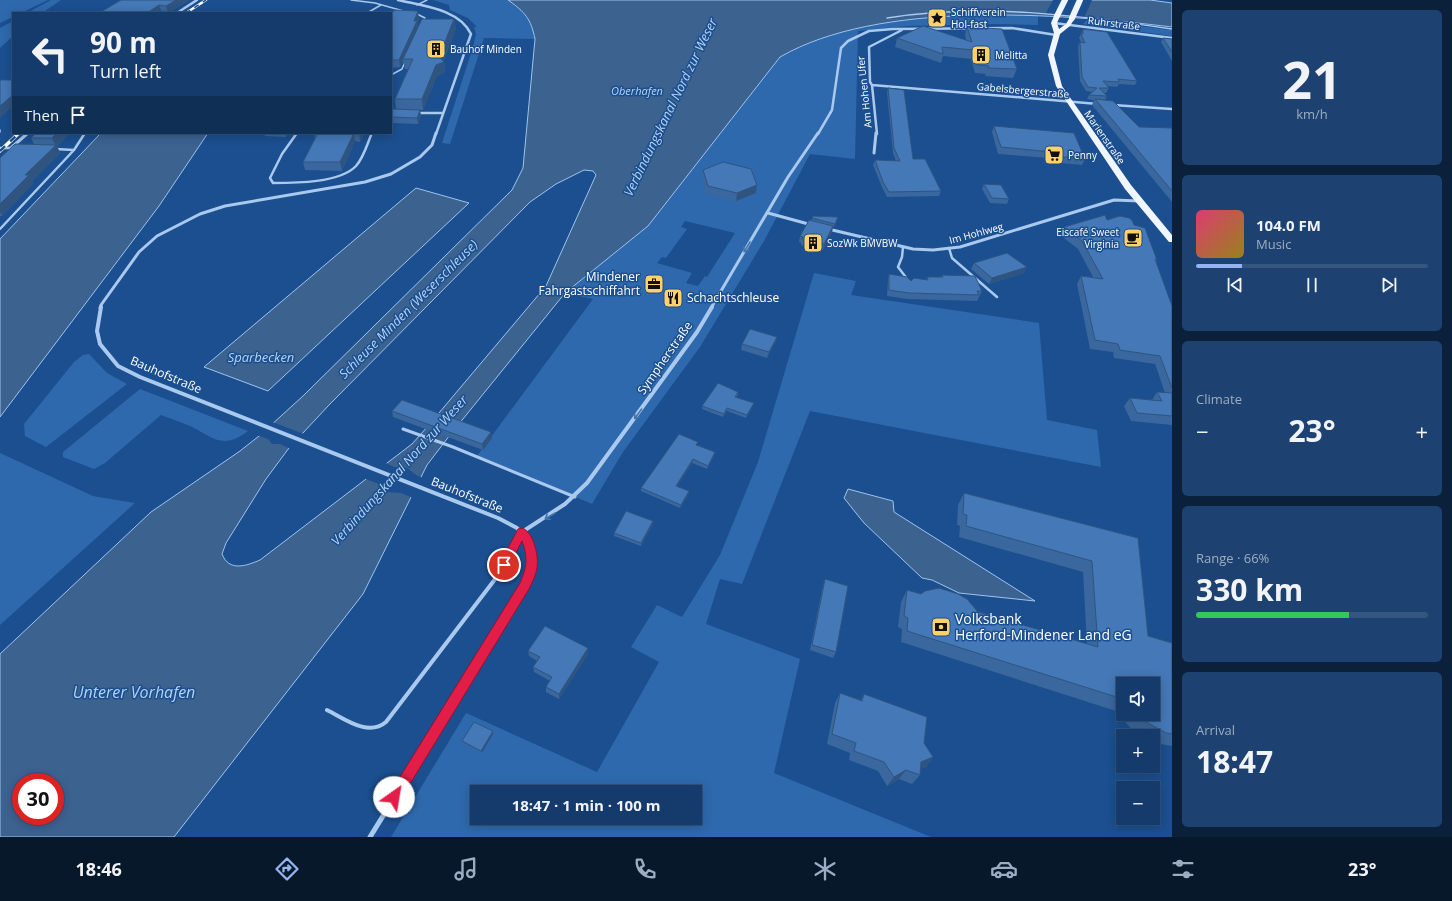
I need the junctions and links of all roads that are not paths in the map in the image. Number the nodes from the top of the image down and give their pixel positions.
1 (197, 0) edge
2 (351, 0) edge
3 (398, 0) edge
4 (427, 0) edge
5 (1065, 0) edge
6 (1080, 0) edge
7 (381, 5) junction
8 (417, 5) junction
9 (179, 12) edge
10 (369, 12) edge
11 (409, 12) edge
12 (416, 14) edge
13 (887, 18) dead end
14 (1054, 23) junction
15 (422, 24) edge
16 (1068, 25) junction
17 (905, 28) junction
18 (1172, 29) edge
19 (1056, 34) junction
20 (1172, 38) edge
21 (408, 56) edge
22 (392, 74) edge
23 (872, 85) junction
24 (1068, 102) junction
25 (1104, 104) edge
26 (1112, 105) edge
27 (1172, 109) edge
28 (411, 113) edge
29 (442, 113) junction
30 (27, 134) edge
31 (84, 134) edge
32 (296, 134) edge
33 (372, 134) edge
34 (0, 148) edge
35 (12, 148) junction
36 (20, 148) edge
37 (50, 149) edge
38 (74, 150) junction
39 (6, 153) edge
40 (874, 153) dead end
41 (1139, 201) junction
42 (768, 213) junction
43 (0, 229) edge
44 (1172, 240) edge
45 (903, 247) junction
46 (949, 248) junction
47 (909, 284) edge
48 (997, 297) dead end
49 (403, 429) dead end
50 (575, 497) junction
51 (522, 532) junction
52 (327, 710) dead end
53 (370, 837) edge

1 - 9 street
2 - 7 lane
3 - 8 street, Bauhofstraße
4 - 8 lane
5 - 14 main road, bridge
6 - 16 main road, bridge
7 - 10 lane
7 - 11 lane
8 - 29 street, Bauhofstraße
12 - 15 lane
13 - 18 lane
14 - 16 street, Ruhrstraße
14 - 19 main road
16 - 19 main road
16 - 20 street, Ruhrstraße
17 - 19 street, Sympherstraße
17 - 23 street, Am Hohen Ufer
17 - 42 street, Sympherstraße
19 - 24 main road, Marienstraße
21 - 22 lane
23 - 24 street, Gabelsbergerstraße
23 - 40 street, Am Hohen Ufer
24 - 25 street, Gabelsbergerstraße
24 - 41 main road, Marienstraße
26 - 27 street
28 - 29 street
29 - 51 street, Bauhofstraße
30 - 35 street
31 - 38 lane
32 - 33 lane
34 - 35 lane
35 - 36 lane
35 - 39 street
37 - 38 lane
38 - 43 lane
41 - 44 main road, Marienstraße
41 - 46 street, Im Hohlweg
42 - 45 street, Im Hohlweg
42 -> 50 street, Sympherstraße
45 - 46 street, Im Hohlweg
45 - 47 lane
46 - 48 lane
49 - 50 lane
50 -> 51 street, Sympherstraße
51 - 52 lane
51 - 53 street

